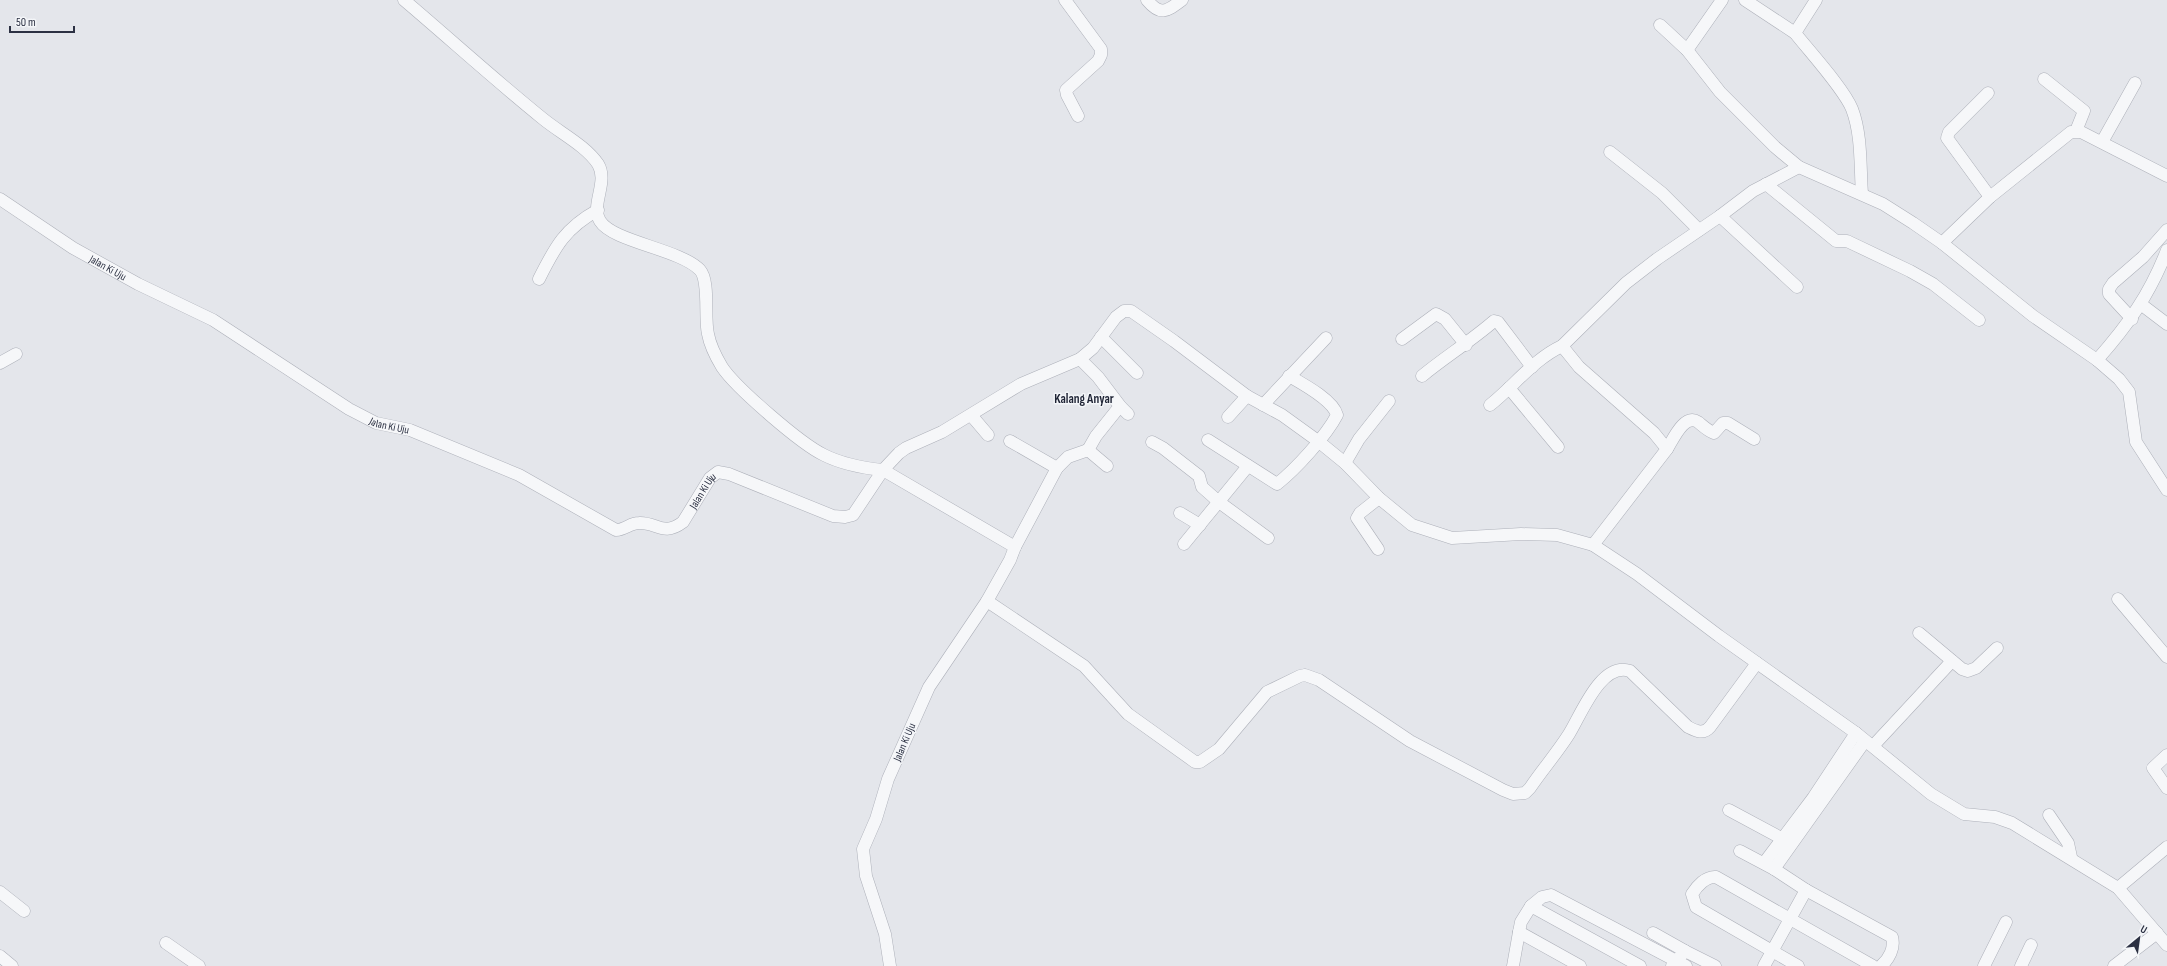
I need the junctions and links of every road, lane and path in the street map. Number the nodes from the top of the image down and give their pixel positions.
1 (404, 0) edge
2 (1065, 0) edge
3 (1147, 0) edge
4 (1182, 0) edge
5 (1722, 0) edge
6 (1745, 0) edge
7 (1816, 0) edge
8 (1660, 25) dead end
9 (1795, 33) junction
10 (1687, 50) junction
11 (2044, 79) dead end
12 (2135, 83) dead end
13 (1988, 93) dead end
14 (1078, 116) dead end
15 (2076, 131) junction
16 (2102, 142) junction
17 (1610, 152) dead end
18 (1799, 167) junction
19 (2167, 176) edge
20 (1766, 184) junction
21 (1862, 194) junction
22 (1990, 197) junction
23 (0, 199) edge
24 (598, 210) junction
25 (1720, 216) junction
26 (1699, 230) junction
27 (2167, 230) edge
28 (1942, 243) junction
29 (2167, 250) edge
30 (539, 279) dead end
31 (1797, 287) dead end
32 (2142, 305) junction
33 (2132, 319) junction
34 (1979, 320) dead end
35 (2167, 324) edge
36 (1101, 337) junction
37 (1326, 338) dead end
38 (1402, 339) dead end
39 (1466, 345) junction
40 (1562, 346) junction
41 (16, 354) dead end
42 (1080, 359) junction
43 (2098, 360) junction
44 (0, 363) edge
45 (1532, 367) junction
46 (1137, 373) dead end
47 (1290, 376) junction
48 (1422, 376) dead end
49 (1509, 388) junction
50 (1247, 396) junction
51 (1389, 401) dead end
52 (1264, 405) junction
53 (1490, 405) dead end
54 (971, 415) junction
55 (1228, 417) dead end
56 (988, 435) dead end
57 (1754, 439) dead end
58 (1208, 440) dead end
59 (1010, 441) dead end
60 (1318, 441) junction
61 (1152, 442) dead end
62 (1558, 447) dead end
63 (1667, 449) junction
64 (1088, 450) junction
65 (1345, 463) junction
66 (1107, 466) dead end
67 (1248, 466) junction
68 (1057, 468) junction
69 (883, 470) junction
70 (2167, 490) edge
71 (1379, 498) junction
72 (1219, 502) junction
73 (1180, 513) dead end
74 (1200, 525) junction
75 (1268, 538) dead end
76 (1184, 544) dead end
77 (1593, 546) junction
78 (1015, 547) junction
79 (1378, 549) dead end
80 (2118, 599) dead end
81 (987, 601) junction
82 (1919, 634) dead end
83 (1997, 648) dead end
84 (2167, 657) edge
85 (1952, 661) junction
86 (1757, 663) junction
87 (1865, 740) junction
88 (2167, 755) edge
89 (2167, 788) edge
90 (1729, 810) dead end
91 (2049, 815) dead end
92 (1783, 839) junction
93 (2167, 847) edge
94 (1740, 852) dead end
95 (2070, 857) junction
96 (1769, 866) junction
97 (2118, 888) junction
98 (1806, 890) junction
99 (0, 892) edge
100 (1531, 906) junction
101 (24, 910) dead end
102 (1790, 917) junction
103 (2006, 922) dead end
104 (1519, 932) junction
105 (1653, 933) dead end
106 (2157, 933) junction
107 (166, 943) dead end
108 (2031, 945) dead end
109 (2167, 945) edge
110 (1685, 951) junction
111 (1771, 951) junction
112 (0, 956) edge
113 (1678, 964) edge
114 (1514, 965) edge
115 (12, 966) edge
116 (199, 966) edge
117 (890, 966) edge
118 (1580, 966) edge
119 (1640, 966) edge
120 (1715, 966) edge
121 (1764, 966) edge
122 (1798, 966) edge
123 (1873, 966) edge
124 (1881, 966) edge
125 (1984, 966) edge
126 (2021, 966) edge
127 (2114, 966) edge

1 - 24 street
2 - 14 street
3 - 4 street
5 - 10 street
6 - 9 street
7 - 9 street
8 - 10 street
9 - 21 street
10 - 18 street
11 - 15 street
12 - 16 street
13 - 22 street
15 - 16 street
15 - 22 street
16 - 19 street
17 - 26 street
18 - 20 street
18 - 21 street
20 - 25 street
20 - 34 street
21 - 28 street
22 - 28 street
23 - 69 street, Jalan Ki Uju
24 - 30 street
24 - 69 street
25 - 26 street
25 - 31 street
26 - 40 street
27 - 33 street
28 - 43 street
29 - 32 street
32 - 33 street
32 - 35 street
33 - 43 street
36 - 42 street
36 - 46 street
36 - 50 street
37 - 47 street
38 - 39 street
39 - 45 street
39 - 48 street
40 - 45 street
40 - 63 street
41 - 44 street
42 - 54 street
42 - 64 street
43 - 70 street
45 - 49 street
47 - 52 street
47 - 60 street
49 - 53 street
49 - 62 street
50 - 52 street
50 - 55 street
51 - 65 street
52 - 60 street
54 - 56 street
54 - 69 street
57 - 63 street
58 - 67 street
59 - 68 street
60 - 65 street
60 - 67 street
61 - 72 street
63 - 77 street
64 - 66 street
64 - 68 street
65 - 71 street
67 - 72 street
68 - 78 street, Jalan Ki Uju
69 - 78 street
71 - 77 street
71 - 79 street
72 - 74 street
72 - 75 street
73 - 74 street
74 - 76 street
77 - 86 street
78 - 81 street, Jalan Ki Uju
80 - 84 street
81 - 86 street
81 - 117 street, Jalan Ki Uju
82 - 85 street
83 - 85 street
85 - 87 street
86 - 87 street
87 - 92 street
87 - 95 street
87 - 96 street
88 - 89 street
90 - 92 street
91 - 95 street
92 - 96 street
93 - 97 street
94 - 96 street
95 - 97 street
96 - 98 street
97 - 106 street
98 - 102 street
98 - 124 street
99 - 101 street
100 - 104 street
100 - 113 street
100 - 119 street
102 - 111 street
102 - 111 street
102 - 123 street
103 - 125 street
104 - 114 street
104 - 118 street
105 - 110 street
106 - 109 street
106 - 127 street
107 - 116 street
108 - 126 street
110 - 113 street
110 - 120 street
111 - 121 street
111 - 122 street
112 - 115 street

